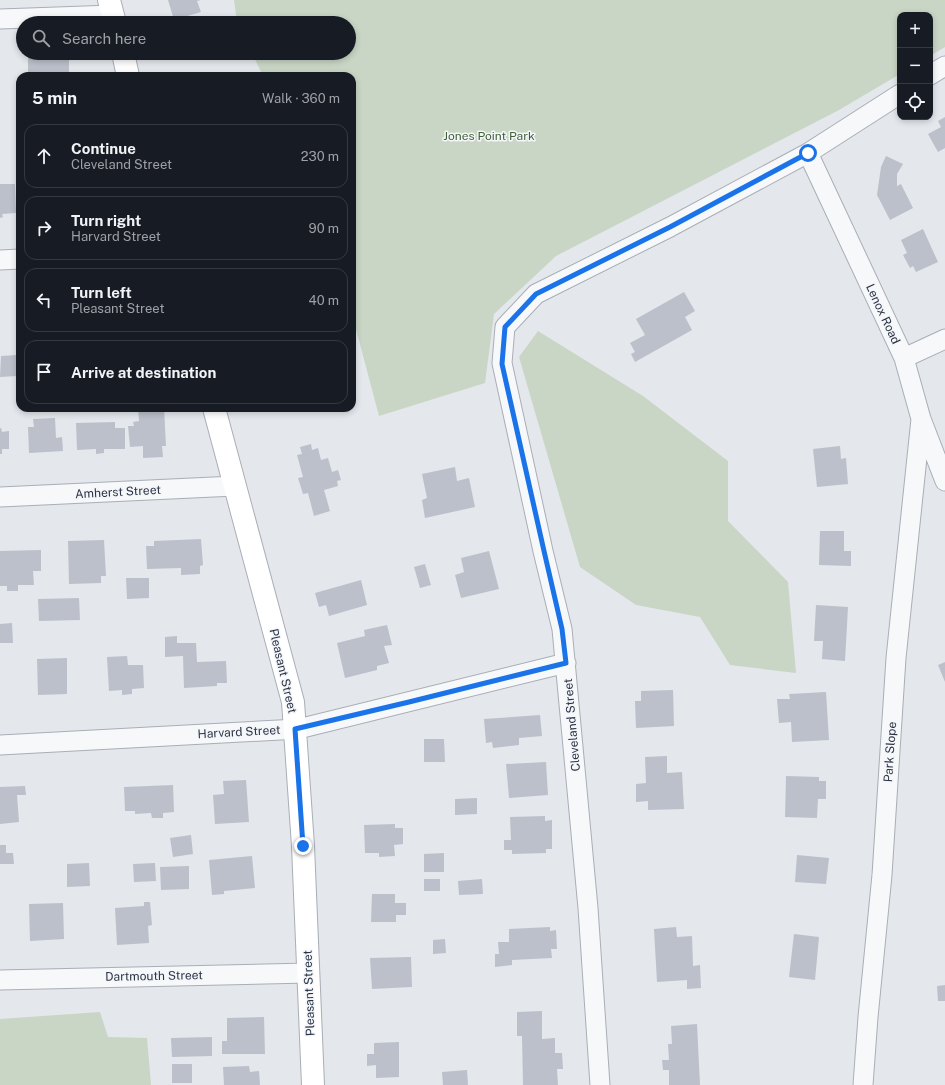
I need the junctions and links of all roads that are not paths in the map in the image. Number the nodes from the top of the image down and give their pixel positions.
1 (112, 13) edge
2 (56, 16) edge
3 (16, 18) edge
4 (0, 19) edge
5 (125, 60) edge
6 (945, 66) edge
7 (127, 72) edge
8 (933, 73) edge
9 (897, 96) edge
10 (808, 153) junction
11 (16, 259) edge
12 (0, 260) edge
13 (945, 339) edge
14 (904, 358) junction
15 (215, 412) edge
16 (921, 419) junction
17 (945, 481) edge
18 (235, 486) junction
19 (0, 497) edge
20 (566, 663) junction
21 (295, 729) junction
22 (0, 745) edge
23 (309, 973) junction
24 (0, 980) edge
25 (313, 1085) edge
26 (600, 1085) edge
27 (863, 1085) edge

1 - 2 street
3 - 4 street
5 - 7 street
6 - 8 street
9 - 10 street, Cleveland Street
10 - 14 street, Lenox Road
10 - 20 street, Cleveland Street
11 - 12 street
13 - 14 street
14 - 16 street, Lenox Road
15 - 18 street, Pleasant Street
16 - 17 street, Lenox Road
16 - 27 street, Park Slope
18 - 19 street, Amherst Street
18 - 21 street, Pleasant Street
20 - 21 street, Harvard Street
20 - 26 street, Cleveland Street
21 - 22 street, Harvard Street
21 - 23 street, Pleasant Street
23 - 24 street, Dartmouth Street
23 - 25 street, Pleasant Street

